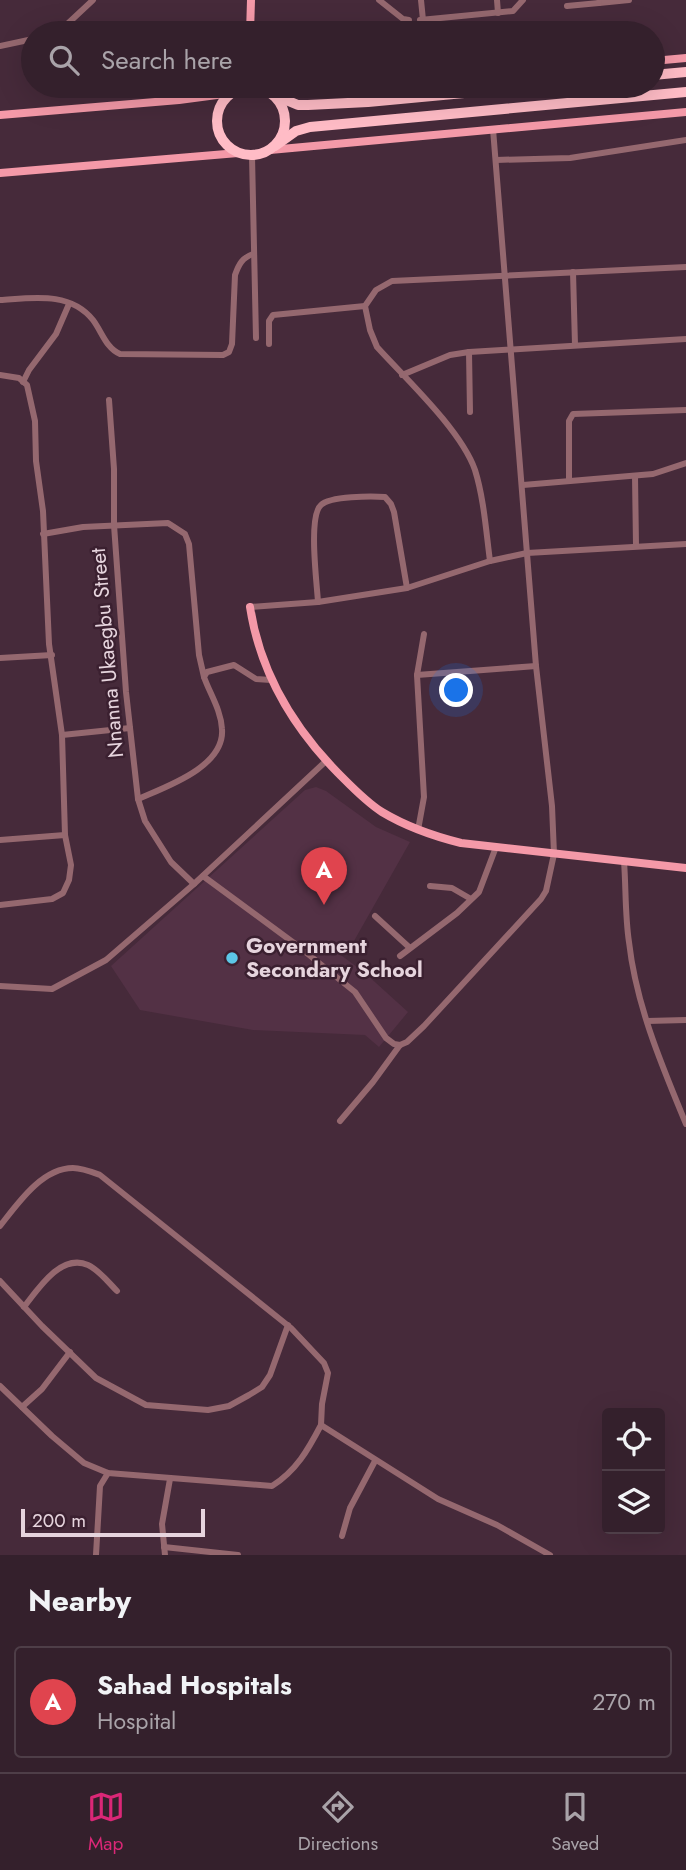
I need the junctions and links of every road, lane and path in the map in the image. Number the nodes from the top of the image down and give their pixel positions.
1 (93, 0) edge
2 (251, 0) edge
3 (379, 0) edge
4 (421, 0) edge
5 (497, 0) edge
6 (523, 0) edge
7 (629, 0) edge
8 (599, 1) edge
9 (567, 6) dead end
10 (498, 13) junction
11 (409, 20) dead end
12 (73, 21) edge
13 (250, 21) edge
14 (21, 42) edge
15 (0, 46) edge
16 (686, 58) edge
17 (665, 60) edge
18 (686, 72) edge
19 (665, 74) edge
20 (686, 92) edge
21 (665, 94) edge
22 (182, 98) edge
23 (189, 98) edge
24 (229, 98) edge
25 (274, 98) edge
26 (284, 98) edge
27 (410, 98) edge
28 (622, 98) edge
29 (179, 100) junction
30 (686, 112) edge
31 (0, 115) edge
32 (493, 129) junction
33 (686, 140) edge
34 (273, 148) junction
35 (238, 153) junction
36 (252, 156) junction
37 (496, 160) junction
38 (0, 173) edge
39 (253, 254) junction
40 (686, 267) edge
41 (573, 272) junction
42 (505, 277) junction
43 (0, 300) edge
44 (69, 304) junction
45 (365, 306) junction
46 (256, 338) dead end
47 (686, 339) edge
48 (269, 344) dead end
49 (575, 345) junction
50 (511, 350) junction
51 (469, 352) junction
52 (0, 375) edge
53 (402, 375) junction
54 (23, 382) junction
55 (109, 400) dead end
56 (686, 410) edge
57 (470, 412) dead end
58 (686, 463) edge
59 (635, 476) junction
60 (569, 481) junction
61 (523, 485) junction
62 (114, 525) junction
63 (43, 534) junction
64 (686, 544) edge
65 (636, 545) junction
66 (527, 553) junction
67 (490, 561) junction
68 (407, 588) junction
69 (318, 602) junction
70 (250, 607) joint
71 (424, 634) dead end
72 (52, 655) junction
73 (0, 658) edge
74 (536, 666) junction
75 (416, 675) junction
76 (205, 677) junction
77 (271, 680) junction
78 (130, 728) junction
79 (62, 735) junction
80 (326, 761) junction
81 (138, 799) junction
82 (418, 830) junction
83 (65, 835) junction
84 (0, 840) edge
85 (496, 847) junction
86 (554, 854) junction
87 (624, 861) junction
88 (686, 868) edge
89 (203, 876) junction
90 (194, 884) junction
91 (430, 886) dead end
92 (471, 899) junction
93 (0, 905) edge
94 (375, 916) dead end
95 (410, 948) junction
96 (400, 956) dead end
97 (0, 986) edge
98 (686, 1020) edge
99 (647, 1021) junction
100 (400, 1045) junction
101 (340, 1121) dead end
102 (686, 1124) edge
103 (0, 1226) edge
104 (0, 1281) edge
105 (117, 1291) dead end
106 (24, 1307) junction
107 (288, 1325) junction
108 (70, 1352) junction
109 (0, 1386) edge
110 (22, 1407) junction
111 (321, 1425) junction
112 (375, 1461) junction
113 (108, 1473) junction
114 (170, 1479) junction
115 (342, 1536) dead end
116 (164, 1546) junction
117 (96, 1555) edge
118 (164, 1555) edge
119 (238, 1555) edge
120 (550, 1555) edge

1 - 12 street
2 - 13 main road
3 - 11 street
4 - 10 street
5 - 10 street
6 - 10 street
7 - 8 street
8 - 9 street
14 - 15 street
16 - 17 main road
18 - 19 highway
20 - 21 highway
22 - 29 main road
23 - 29 main road
24 - 35 highway
25 - 34 highway
26 - 27 highway
28 - 34 highway
29 - 31 main road
30 - 32 main road
32 - 34 main road
32 - 37 street
33 - 37 street
34 - 36 highway
35 - 36 highway
35 - 38 main road
36 - 39 street
37 - 42 street
39 - 44 street
39 - 46 street
40 - 41 street
41 - 42 street
41 - 49 street
42 - 45 street
42 - 50 street
43 - 44 street
44 - 54 street
45 - 48 street
45 - 53 street
47 - 49 street
49 - 50 street
50 - 51 street
50 - 61 street
51 - 53 street
51 - 57 street
52 - 54 street
53 - 67 street
54 - 63 street
55 - 62 street, Nnanna Ukaegbu Street
56 - 60 street
58 - 59 street
59 - 60 street
59 - 65 street
60 - 61 street
61 - 66 street
62 - 63 street
62 - 76 street
62 - 78 street, Nnanna Ukaegbu Street
63 - 72 street
64 - 65 street
65 - 66 street
66 - 67 street
66 - 74 street
67 - 68 street
68 - 69 street
68 - 69 street
69 - 70 street
70 - 77 main road
71 - 75 street
72 - 73 street
72 - 79 street
74 - 75 street
74 - 86 street
75 - 82 street
76 - 77 street
76 - 81 street
77 - 80 main road
78 - 79 street
78 - 81 street, Nnanna Ukaegbu Street
79 - 83 street
80 - 82 main road
80 - 89 street
81 - 90 street, Nnanna Ukaegbu Street
82 - 85 main road
83 - 84 street
83 - 93 street
85 - 86 main road
85 - 92 street
86 - 87 main road
86 - 100 street
87 - 88 main road
87 - 99 street
89 - 90 street
89 - 100 street
90 - 97 street
91 - 92 street
92 - 95 street
94 - 95 street
95 - 96 street
98 - 99 street
99 - 102 street
100 - 101 street
103 - 107 street
104 - 106 street
105 - 106 street
106 - 108 street
107 - 108 street
107 - 111 street
108 - 110 street
109 - 110 street
110 - 113 street
111 - 112 street
111 - 114 street
112 - 115 street
112 - 120 street
113 - 114 street
113 - 117 street
114 - 116 street
116 - 118 street
116 - 119 street

